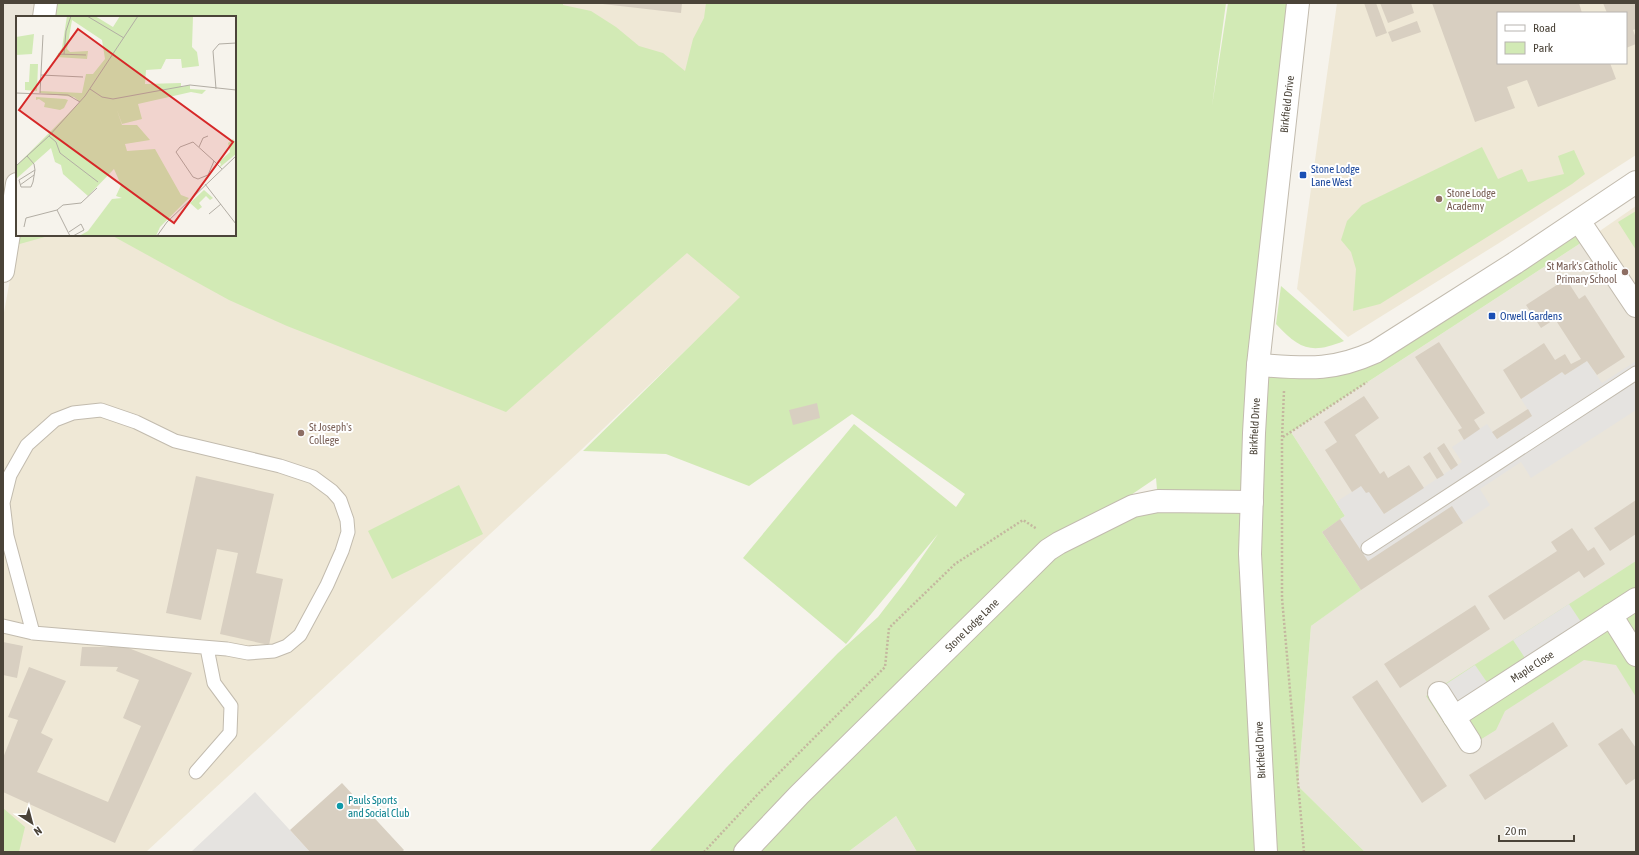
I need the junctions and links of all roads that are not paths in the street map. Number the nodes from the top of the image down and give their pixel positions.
1 (46, 3) edge
2 (1298, 3) edge
3 (44, 16) edge
4 (1636, 182) edge
5 (16, 190) edge
6 (1579, 221) junction
7 (3, 270) edge
8 (1636, 306) edge
9 (1258, 365) junction
10 (1636, 373) edge
11 (1252, 502) junction
12 (1368, 548) dead end
13 (1636, 599) edge
14 (1611, 616) junction
15 (3, 626) edge
16 (33, 633) junction
17 (207, 648) junction
18 (1636, 655) edge
19 (1439, 693) dead end
20 (1454, 717) junction
21 (1470, 742) dead end
22 (196, 772) dead end
23 (745, 852) edge
24 (1266, 852) edge

1 - 3 street
2 - 9 street, Birkfield Drive
4 - 6 street
5 - 7 street
6 - 8 street
6 - 9 street
9 - 11 street, Birkfield Drive
10 - 12 lane
11 - 23 street, Stone Lodge Lane
11 - 24 street, Birkfield Drive
13 - 14 street, Maple Close
14 - 18 street
14 - 20 street, Maple Close
15 - 16 lane
16 - 17 lane
16 - 17 lane
17 - 22 lane
19 - 20 street
20 - 21 street

